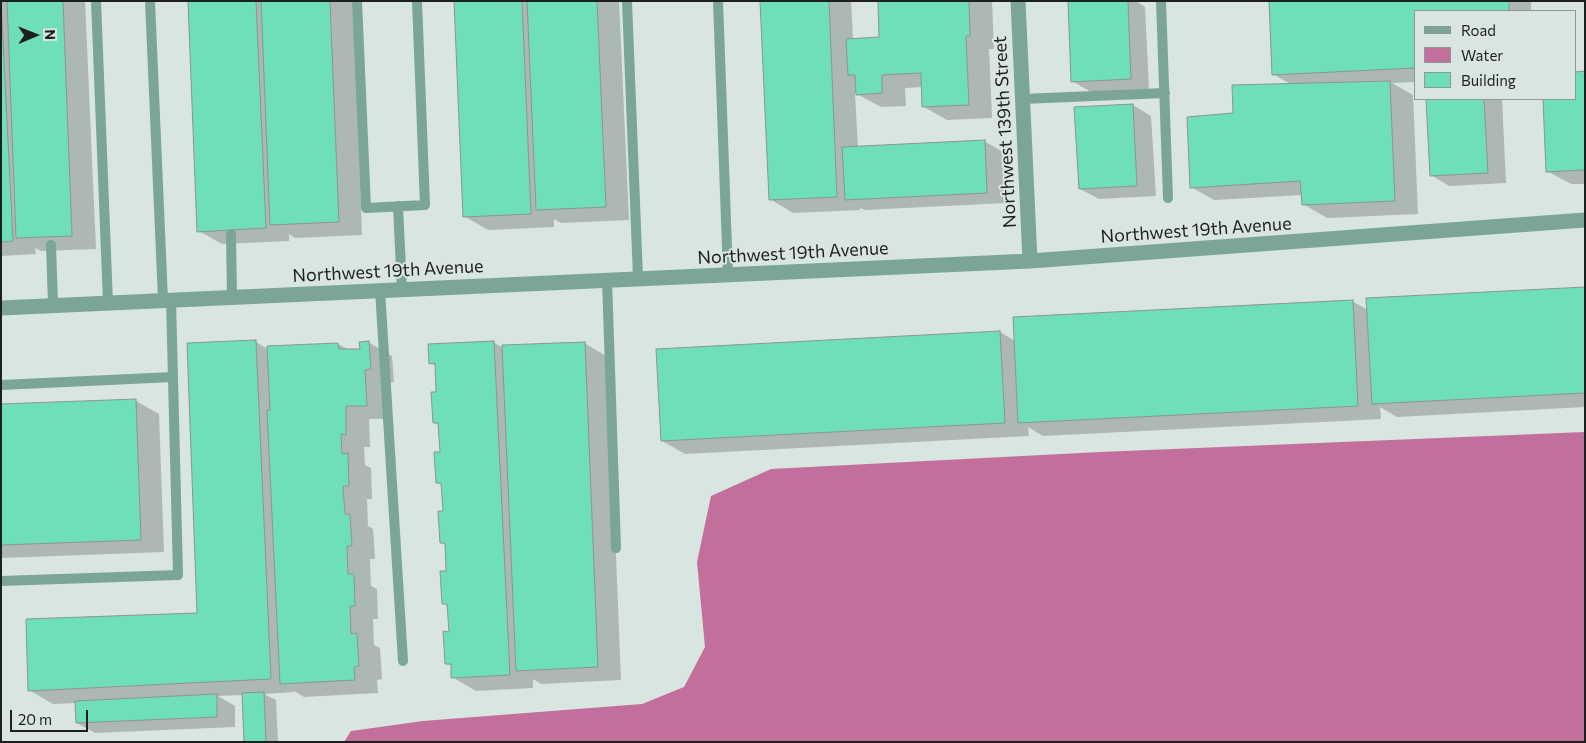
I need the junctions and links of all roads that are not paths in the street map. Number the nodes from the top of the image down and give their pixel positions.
1 (96, 1) edge
2 (150, 1) edge
3 (357, 1) edge
4 (417, 1) edge
5 (627, 1) edge
6 (718, 1) edge
7 (1018, 1) edge
8 (1161, 1) edge
9 (1164, 94) junction
10 (1022, 100) junction
11 (1168, 198) dead end
12 (398, 206) junction
13 (1585, 220) edge
14 (231, 234) dead end
15 (51, 245) dead end
16 (1030, 261) junction
17 (728, 274) junction
18 (638, 278) junction
19 (607, 280) junction
20 (380, 290) junction
21 (402, 290) junction
22 (232, 297) junction
23 (167, 300) junction
24 (108, 303) junction
25 (53, 305) junction
26 (1, 308) edge
27 (173, 377) junction
28 (1, 385) edge
29 (616, 548) dead end
30 (1, 581) edge
31 (403, 661) dead end

1 - 24 lane
2 - 23 lane
3 - 12 lane
4 - 12 lane
5 - 18 lane
6 - 17 lane
7 - 10 street, Northwest 139th Street
8 - 9 lane
9 - 10 lane
9 - 11 lane
10 - 16 street, Northwest 139th Street
12 - 21 lane
13 - 16 street, Northwest 19th Avenue
14 - 22 lane
15 - 25 lane
16 - 17 street, Northwest 19th Avenue
17 - 18 street, Northwest 19th Avenue
18 - 19 street, Northwest 19th Avenue
19 - 21 street, Northwest 19th Avenue
19 - 29 lane
20 - 21 street, Northwest 19th Avenue
20 - 22 street, Northwest 19th Avenue
20 - 31 lane
22 - 23 street, Northwest 19th Avenue
23 - 24 street, Northwest 19th Avenue
23 - 27 lane
24 - 25 street, Northwest 19th Avenue
25 - 26 street, Northwest 19th Avenue
27 - 28 lane
27 - 30 lane

